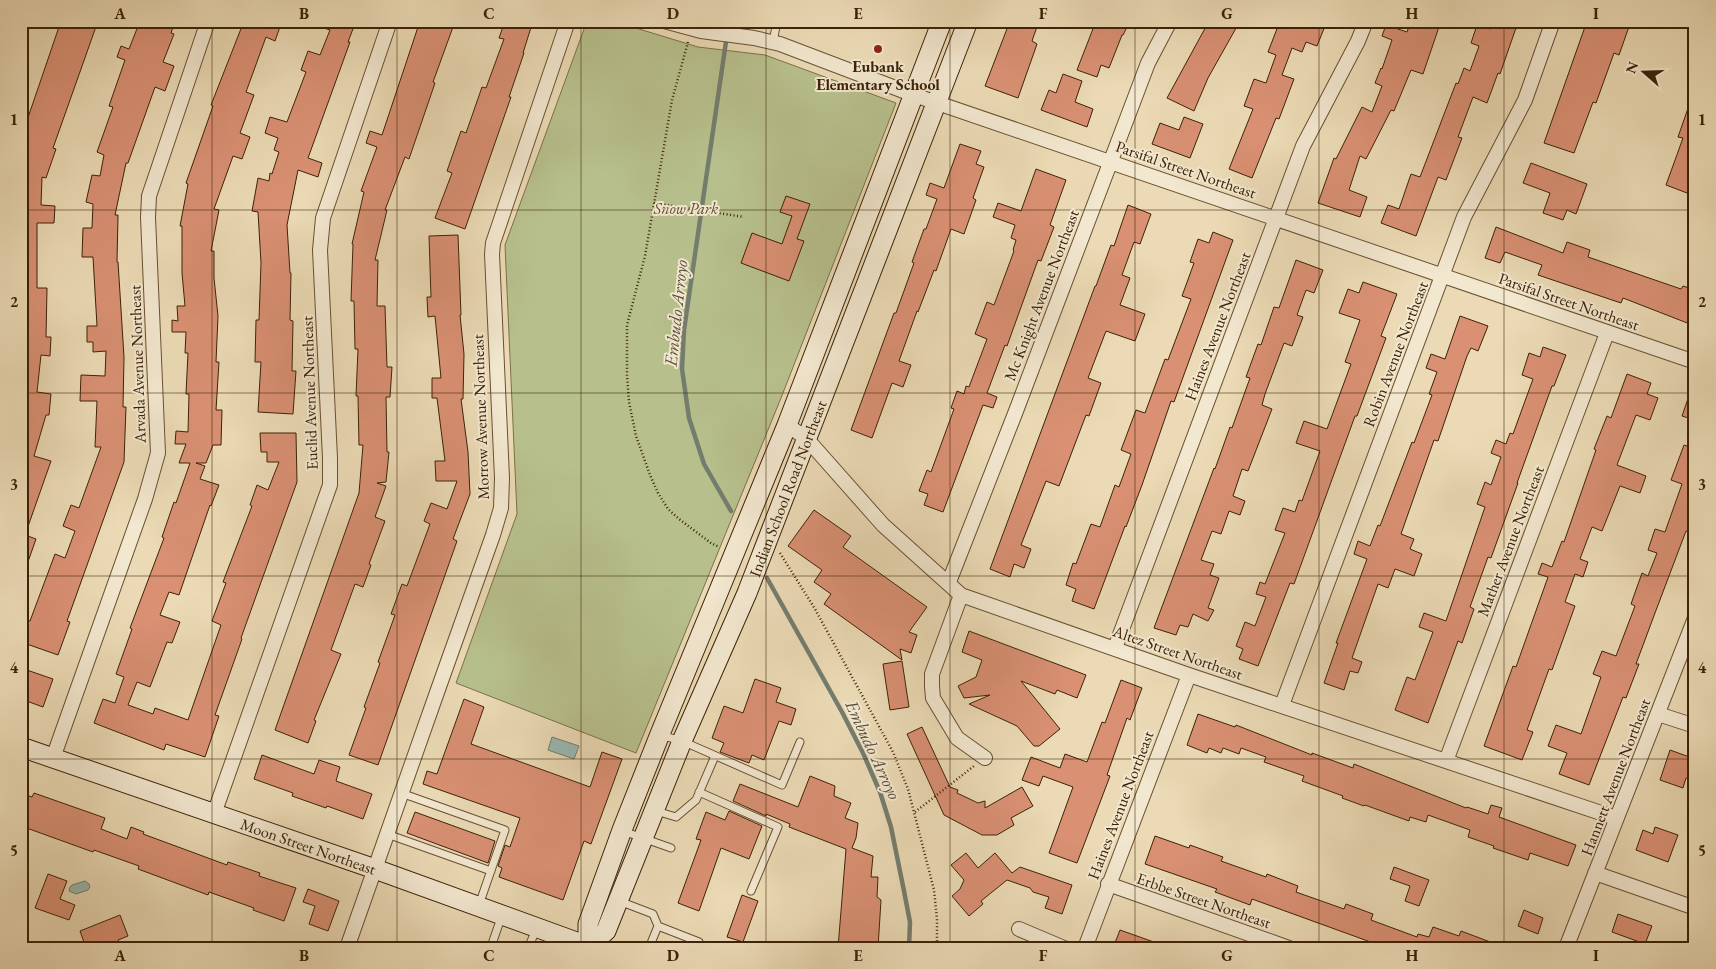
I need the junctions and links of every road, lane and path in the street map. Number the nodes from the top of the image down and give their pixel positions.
1 (208, 21) edge
2 (390, 21) edge
3 (568, 21) edge
4 (664, 21) edge
5 (776, 21) edge
6 (942, 21) edge
7 (968, 21) edge
8 (1170, 21) edge
9 (1366, 21) edge
10 (1552, 21) edge
11 (773, 42) junction
12 (914, 95) junction
13 (937, 103) junction
14 (1111, 162) junction
15 (654, 203) dead end
16 (744, 217) dead end
17 (1276, 219) junction
18 (1443, 275) junction
19 (1607, 333) junction
20 (1695, 362) edge
21 (787, 425) junction
22 (806, 438) junction
23 (948, 582) junction
24 (961, 595) junction
25 (1695, 618) edge
26 (1115, 648) junction
27 (1189, 675) junction
28 (1282, 705) junction
29 (1658, 714) junction
30 (1695, 726) edge
31 (660, 734) junction
32 (682, 741) junction
33 (800, 742) dead end
34 (21, 747) edge
35 (714, 756) junction
36 (53, 758) junction
37 (985, 758) joint
38 (1446, 761) junction
39 (699, 792) junction
40 (401, 794) junction
41 (655, 811) junction
42 (915, 812) dead end
43 (214, 814) junction
44 (1616, 818) junction
45 (622, 830) junction
46 (387, 834) junction
47 (644, 838) junction
48 (671, 848) dead end
49 (375, 869) junction
50 (491, 871) junction
51 (1595, 874) junction
52 (1108, 884) junction
53 (751, 891) dead end
54 (619, 901) junction
55 (478, 906) junction
56 (1695, 908) edge
57 (502, 915) junction
58 (658, 926) junction
59 (537, 927) junction
60 (1019, 929) dead end
61 (590, 947) edge
62 (347, 948) edge
63 (504, 948) edge
64 (528, 948) edge
65 (649, 948) edge
66 (697, 948) edge
67 (1064, 948) edge
68 (1085, 948) edge
69 (1289, 948) edge
70 (1566, 948) edge

1 - 36 street, Arvada Avenue Northeast
2 - 43 street, Euclid Avenue Northeast
3 - 40 street, Morrow Avenue Northeast
4 - 11 street, Parsifal Street Northeast
5 - 11 lane
6 - 12 street, Indian School Road Northeast
7 - 13 street, Indian School Road Northeast
8 - 14 street, Mc Knight Avenue Northeast
9 - 17 street, Haines Avenue Northeast
10 - 18 street, Robin Avenue Northeast
11 - 12 street, Parsifal Street Northeast
12 - 13 street, Parsifal Street Northeast
12 - 21 street, Indian School Road Northeast
13 - 14 street, Parsifal Street Northeast
13 - 22 street, Indian School Road Northeast
14 - 17 street, Parsifal Street Northeast
14 - 23 street, Mc Knight Avenue Northeast
15 - 16 path
17 - 18 street, Parsifal Street Northeast
17 - 26 street, Haines Avenue Northeast
18 - 19 street, Parsifal Street Northeast
18 - 28 street, Robin Avenue Northeast
19 - 20 street, Parsifal Street Northeast
19 - 38 street, Mather Avenue Northeast
21 - 22 street, Altez Street Northeast
21 - 31 street, Indian School Road Northeast
22 - 23 street, Altez Street Northeast
22 - 32 street, Indian School Road Northeast
23 - 24 street, Altez Street Northeast
24 - 26 street, Altez Street Northeast
24 - 37 street
25 - 29 street, Hannett Avenue Northeast
26 - 27 street, Altez Street Northeast
27 - 28 street, Altez Street Northeast
27 - 52 street, Haines Avenue Northeast
28 - 38 street, Altez Street Northeast
29 - 30 street
29 - 44 street, Hannett Avenue Northeast
31 - 32 lane
31 - 45 street, Indian School Road Northeast
32 - 35 lane
32 - 41 street, Indian School Road Northeast
33 - 35 lane
34 - 36 street, Moon Street Northeast
35 - 39 lane
36 - 43 street, Moon Street Northeast
37 - 42 path
38 - 44 street, Altez Street Northeast
39 - 41 lane
39 - 53 lane
40 - 46 street, Morrow Avenue Northeast
40 - 50 lane
41 - 47 street, Indian School Road Northeast
43 - 49 street, Moon Street Northeast
44 - 51 street, Hannett Avenue Northeast
45 - 47 lane
45 - 61 street, Indian School Road Northeast
46 - 49 street, Morrow Avenue Northeast
46 - 50 lane
47 - 48 lane
47 - 54 street, Indian School Road Northeast
49 - 55 street, Moon Street Northeast
49 - 62 street, Morrow Avenue Northeast
50 - 55 lane
51 - 56 street
51 - 70 street, Hannett Avenue Northeast
52 - 68 street, Haines Avenue Northeast
52 - 69 street, Erbbe Street Northeast
54 - 58 lane
54 - 61 street, Indian School Road Northeast
55 - 57 street, Moon Street Northeast
57 - 59 street, Moon Street Northeast
57 - 63 lane
58 - 65 lane
58 - 66 lane
59 - 61 street, Moon Street Northeast
59 - 64 lane
60 - 67 street

